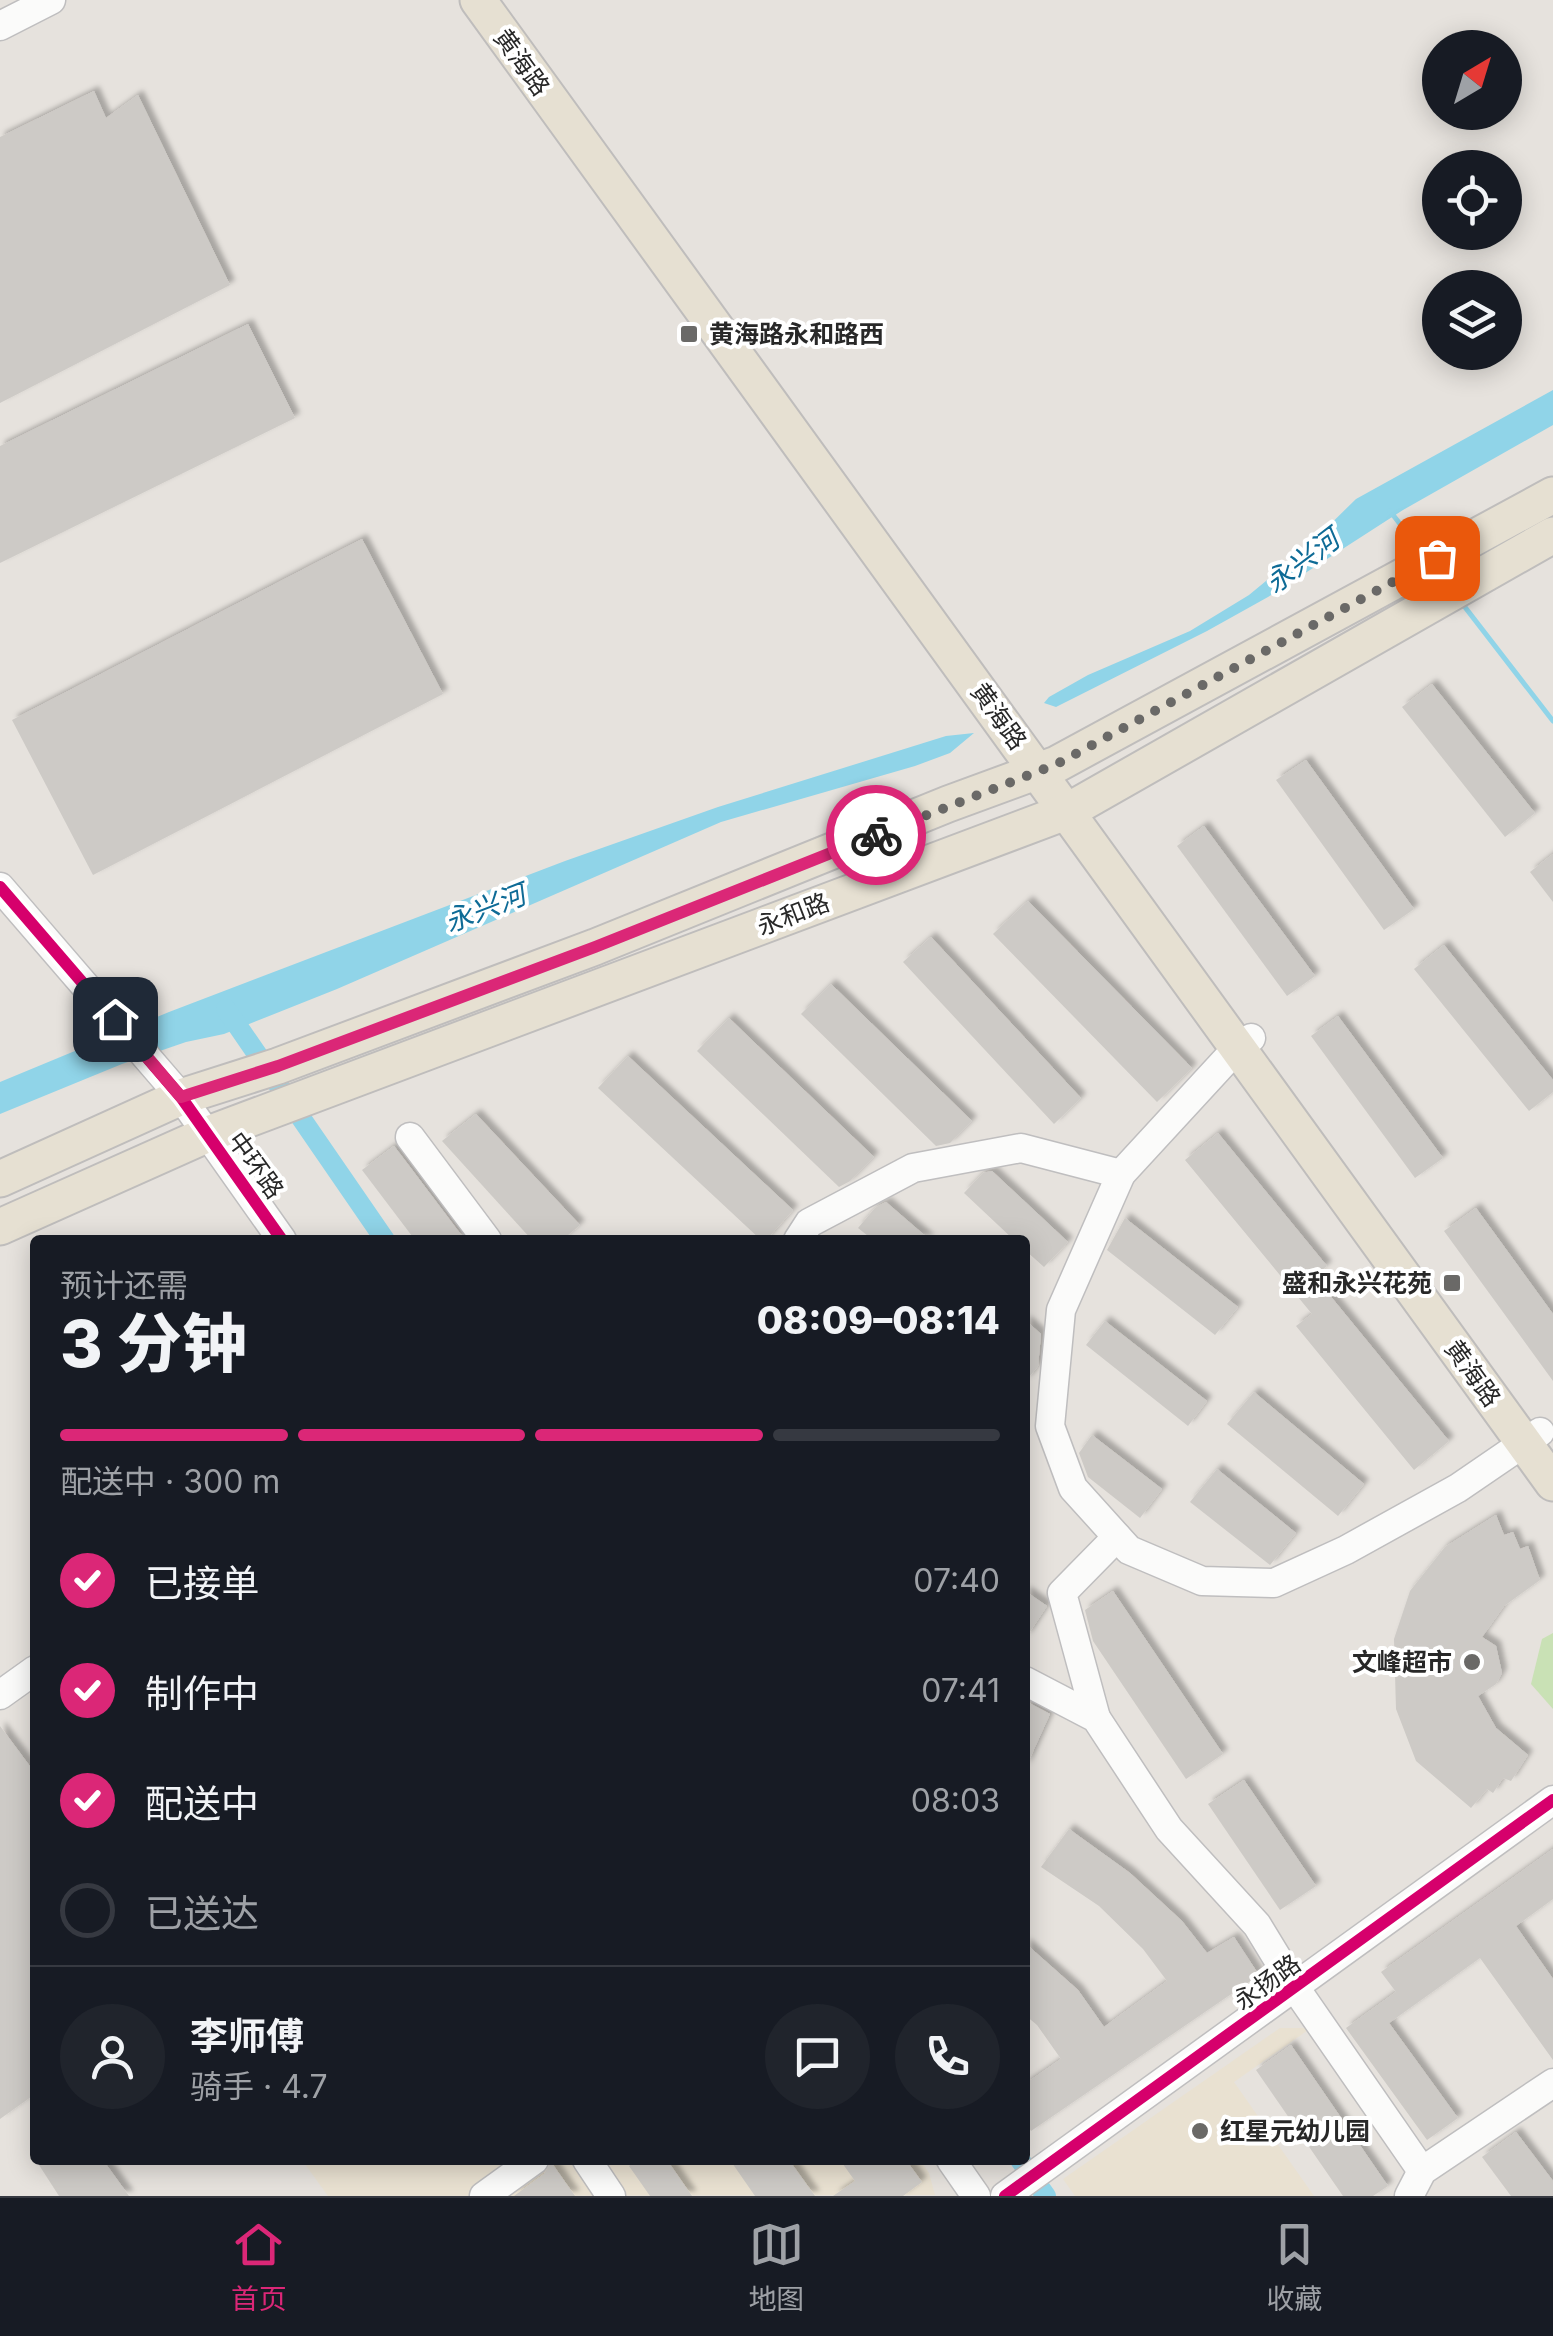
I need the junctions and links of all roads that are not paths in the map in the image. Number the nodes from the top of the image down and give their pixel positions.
1 (51, 0) edge
2 (478, 0) edge
3 (499, 0) edge
4 (0, 26) edge
5 (1553, 495) edge
6 (1553, 535) edge
7 (1048, 768) junction
8 (1077, 807) junction
9 (0, 887) edge
10 (1244, 1043) junction
11 (181, 1097) junction
12 (206, 1135) junction
13 (410, 1137) dead end
14 (1121, 1174) junction
15 (0, 1179) edge
16 (0, 1227) edge
17 (278, 1235) edge
18 (483, 1235) edge
19 (801, 1235) edge
20 (1539, 1442) edge
21 (1553, 1483) edge
22 (1117, 1537) junction
23 (30, 1674) edge
24 (1030, 1684) edge
25 (0, 1696) edge
26 (1096, 1718) junction
27 (1553, 1800) edge
28 (1296, 1989) junction
29 (1553, 2083) edge
30 (527, 2165) edge
31 (590, 2165) edge
32 (954, 2165) edge
33 (1415, 2184) edge
34 (484, 2196) edge
35 (612, 2196) edge
36 (976, 2196) edge
37 (1006, 2196) edge

1 - 4 street
2 - 7 main road, 黄海路
3 - 7 main road, 黄海路
5 - 7 main road, 永和路
6 - 8 main road, 永和路
7 - 8 main road, 黄海路
7 - 11 main road, 永和路
8 - 10 main road, 黄海路
8 - 12 main road, 永和路
9 - 11 street, 中环路
10 - 14 street
10 - 20 main road, 黄海路
11 - 12 street, 中环路
11 - 15 main road, 永和路
12 - 16 main road, 永和路
12 - 17 street, 中环路
13 - 18 street
14 - 19 street
14 - 22 street
20 - 21 main road, 黄海路
20 - 22 street
22 - 26 street
23 - 25 street
24 - 26 street
26 - 28 street
27 - 28 street, 永扬路
28 - 33 street
28 - 37 street, 永扬路
29 - 33 street
30 - 34 street
31 - 35 street
32 - 36 street

